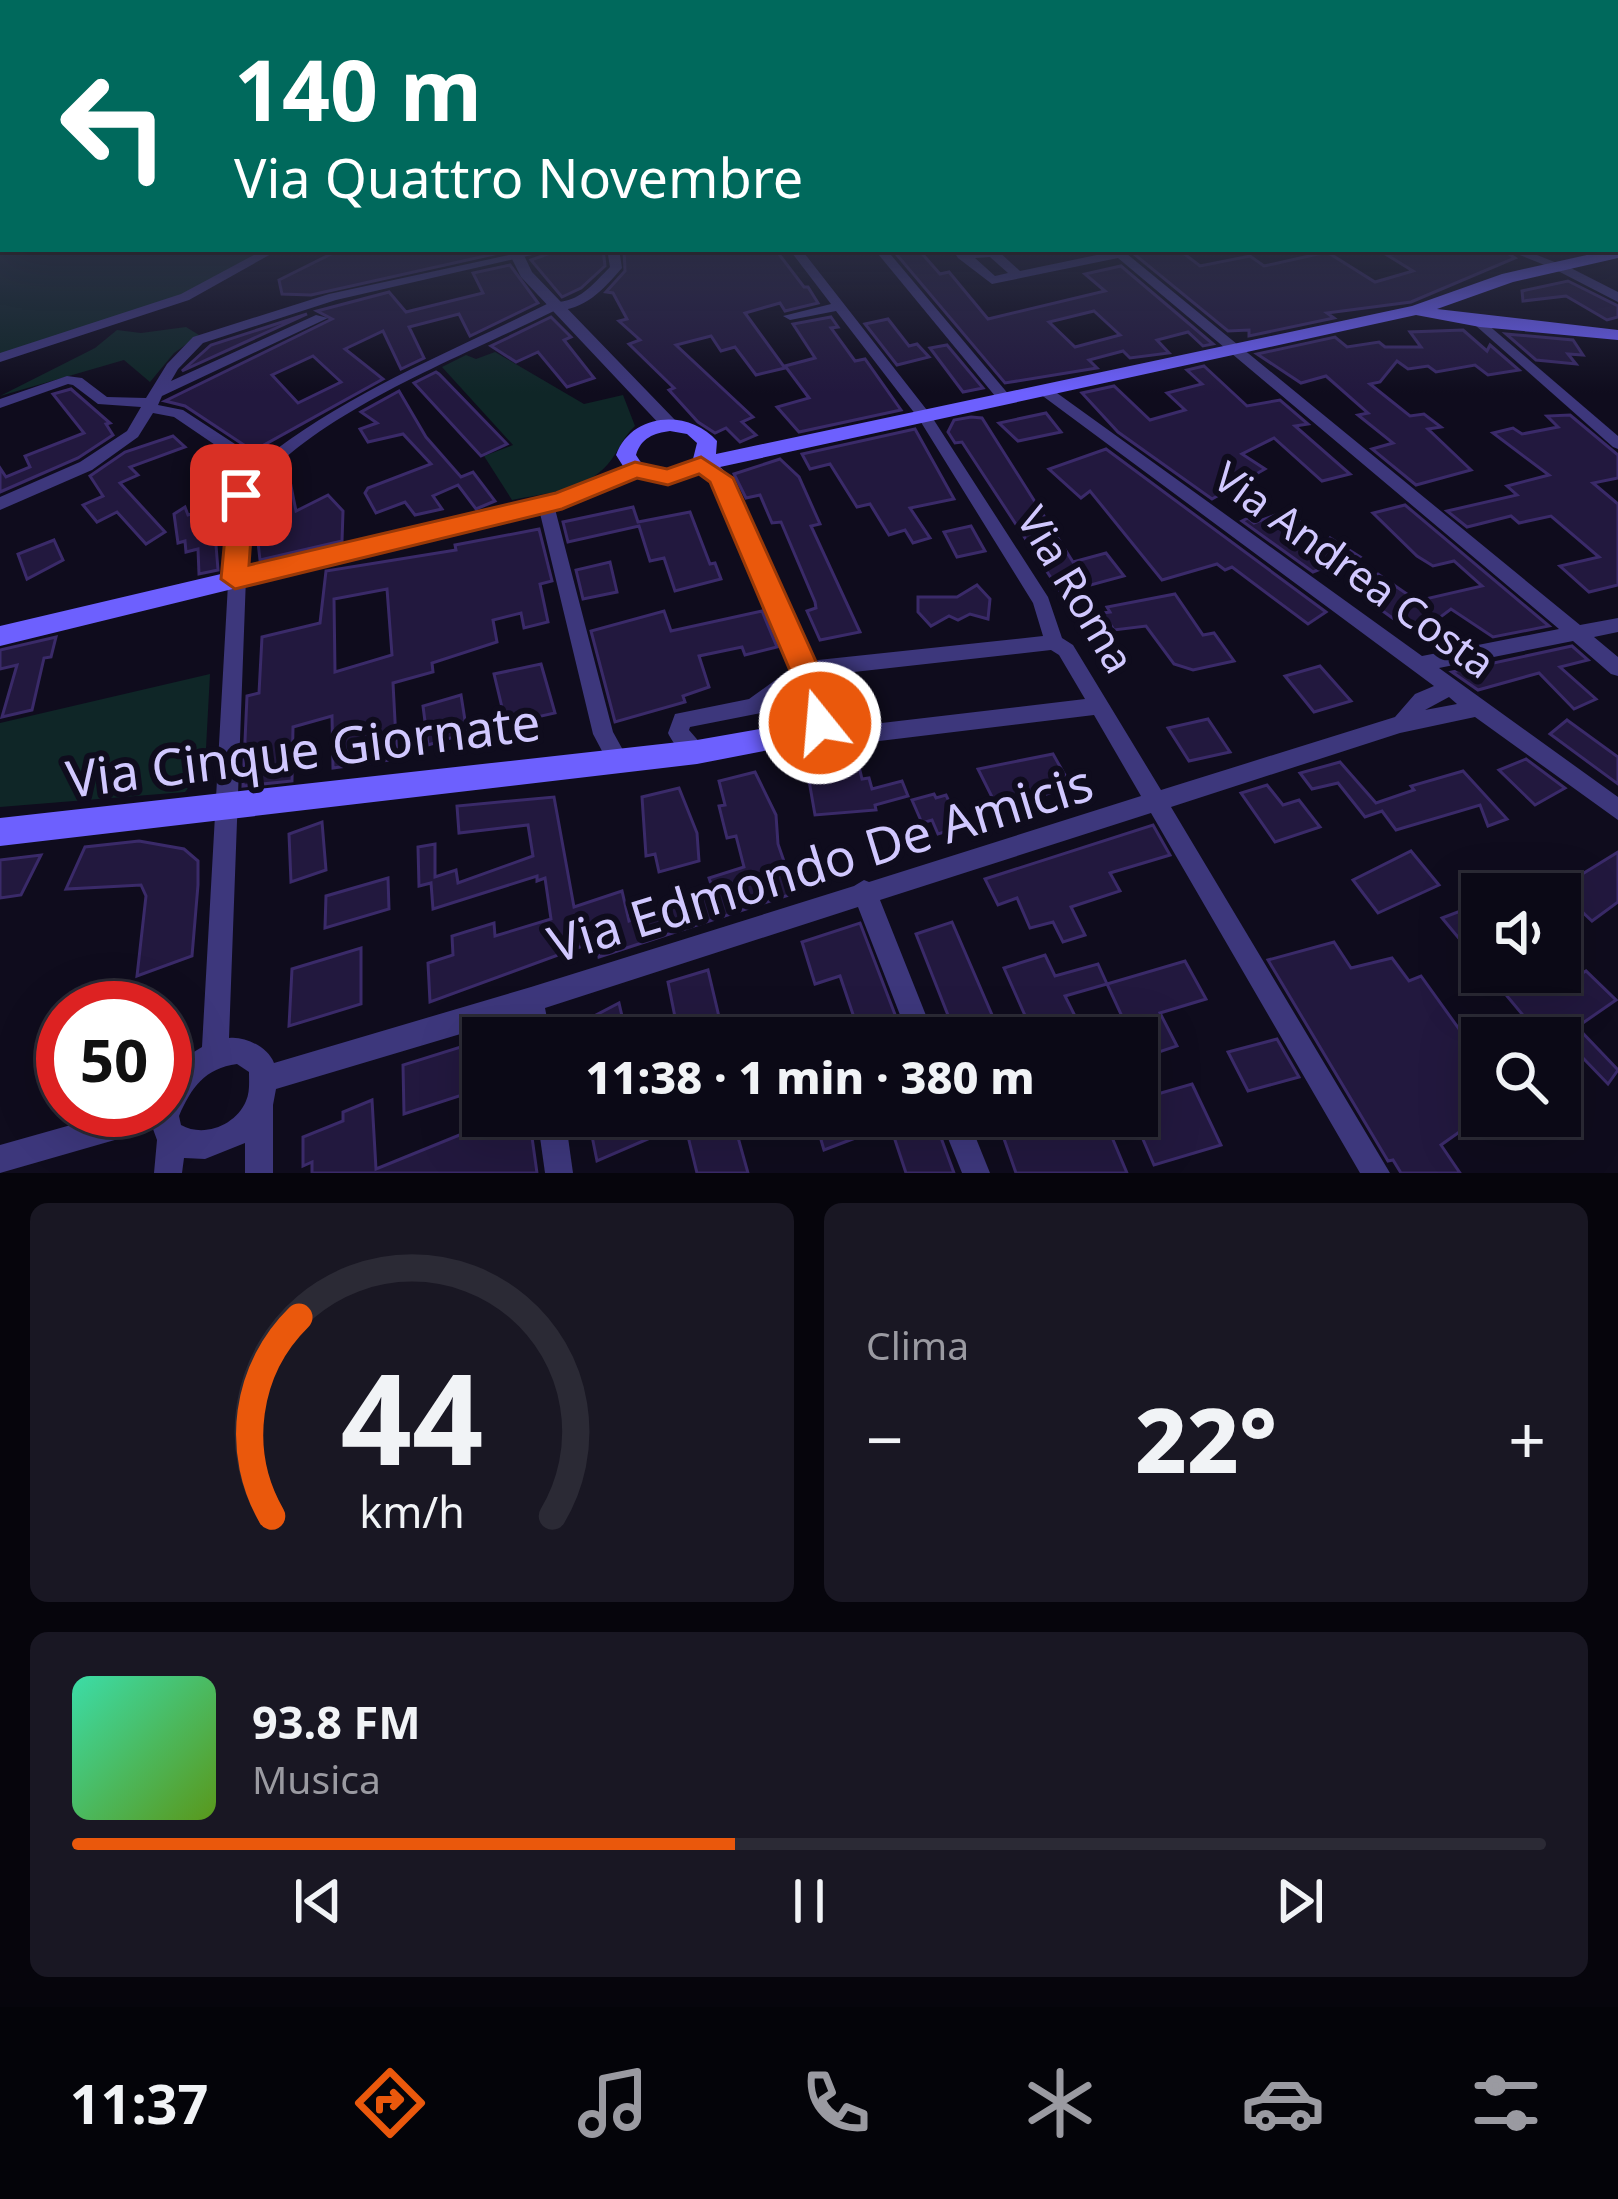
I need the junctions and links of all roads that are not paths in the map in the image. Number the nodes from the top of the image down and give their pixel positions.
1 (212, 284) edge
2 (404, 284) edge
3 (540, 284) edge
4 (601, 284) edge
5 (822, 284) edge
6 (909, 284) edge
7 (1156, 284) edge
8 (1492, 284) edge
9 (1586, 284) edge
10 (1618, 298) edge
11 (558, 306) junction
12 (839, 306) junction
13 (1418, 310) junction
14 (323, 316) junction
15 (790, 316) dead end
16 (1480, 322) junction
17 (1329, 327) junction
18 (1618, 335) edge
19 (1234, 347) junction
20 (0, 358) edge
21 (1045, 391) junction
22 (642, 393) junction
23 (1005, 399) junction
24 (153, 401) junction
25 (0, 404) edge
26 (925, 417) junction
27 (670, 425) junction
28 (640, 434) junction
29 (707, 441) junction
30 (1618, 444) edge
31 (769, 448) junction
32 (716, 467) junction
33 (260, 468) junction
34 (635, 470) junction
35 (0, 504) edge
36 (546, 505) junction
37 (235, 579) junction
38 (1618, 625) edge
39 (1575, 632) junction
40 (0, 636) edge
41 (1054, 642) junction
42 (1420, 664) junction
43 (1618, 668) edge
44 (805, 672) junction
45 (1452, 687) junction
46 (1101, 706) junction
47 (1478, 708) junction
48 (1400, 724) junction
49 (746, 745) junction
50 (697, 752) junction
51 (618, 760) junction
52 (1161, 803) junction
53 (224, 807) junction
54 (1618, 810) edge
55 (0, 832) edge
56 (864, 891) junction
57 (531, 1000) junction
58 (534, 1017) edge
59 (914, 1017) edge
60 (215, 1054) junction
61 (192, 1072) edge
62 (263, 1091) junction
63 (112, 1137) edge
64 (168, 1137) edge
65 (175, 1137) edge
66 (553, 1137) edge
67 (961, 1137) edge
68 (0, 1159) edge
69 (168, 1173) edge
70 (259, 1173) edge
71 (559, 1173) edge
72 (976, 1173) edge
73 (1376, 1173) edge

1 - 20 street
2 - 14 street
3 - 11 street
4 - 11 street
5 - 12 street, Via Roma
6 - 23 street
7 - 19 street
8 - 13 main road
9 - 10 street
11 - 22 street
11 - 33 street
12 - 15 street
12 - 26 street, Via Roma
13 - 16 main road
13 - 17 main road
14 - 24 street
14 - 24 street
16 - 17 main road
16 - 18 main road
16 - 30 street
17 - 19 main road
19 - 21 main road
19 - 39 street
21 - 23 main road
21 - 42 street, Via Andrea Costa
22 - 27 street
22 - 28 street
23 - 26 main road
24 - 25 street
24 - 33 street
24 - 35 street
26 - 31 main road
26 - 41 street, Via Roma
27 - 28 main road
27 - 29 main road
28 - 34 main road
29 - 31 main road
29 - 32 main road
31 - 32 main road
32 - 34 main road
32 - 44 main road
33 - 37 street
34 - 36 main road
36 - 37 main road
36 - 51 street
37 - 40 main road
37 - 53 street
38 - 39 street
39 - 42 street
39 - 43 street
41 - 44 street
41 - 46 street, Via Roma
42 - 45 street, Via Andrea Costa
44 - 49 main road, Via Cinque Giornate
44 - 50 street
45 - 47 street, Via Andrea Costa
45 - 48 street, Via Edmondo De Amicis
46 - 49 street
46 - 52 street, Via Roma
47 - 48 street, Via Edmondo De Amicis
47 - 54 street, Via Andrea Costa
48 - 52 street, Via Edmondo De Amicis
49 - 50 main road, Via Cinque Giornate
50 - 51 main road, Via Cinque Giornate
51 - 53 main road, Via Cinque Giornate
52 - 56 street, Via Edmondo De Amicis
52 - 73 street, Via Roma
53 - 55 main road, Via Cinque Giornate
53 - 60 street
56 - 57 street, Via Edmondo De Amicis
56 - 59 street
57 - 58 street
57 - 62 street, Via Edmondo De Amicis
60 - 61 street
60 - 62 street
62 - 65 street
62 - 70 street
63 - 68 street
64 - 69 street
66 - 71 street
67 - 72 street

